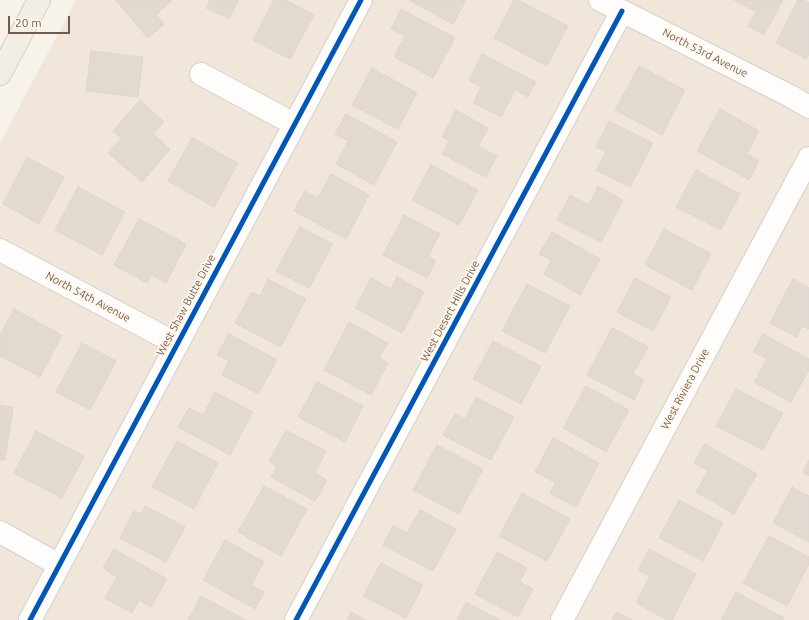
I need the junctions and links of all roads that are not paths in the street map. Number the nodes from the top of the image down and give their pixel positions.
1 (39, 0) edge
2 (361, 0) edge
3 (600, 0) edge
4 (622, 11) junction
5 (0, 74) edge
6 (201, 74) dead end
7 (809, 107) edge
8 (294, 124) junction
9 (809, 158) edge
10 (0, 250) edge
11 (177, 344) junction
12 (0, 532) edge
13 (59, 565) junction
14 (30, 620) edge
15 (296, 620) edge
16 (562, 620) edge

1 - 5 main road
2 - 8 street, West Shaw Butte Drive
3 - 4 street, North 53rd Avenue
4 - 7 street, North 53rd Avenue
4 - 15 street, West Desert Hills Drive
6 - 8 street
8 - 11 street, West Shaw Butte Drive
9 - 16 street, West Riviera Drive
10 - 11 street, North 54th Avenue
11 - 13 street, West Shaw Butte Drive
12 - 13 street
13 - 14 street, West Shaw Butte Drive

